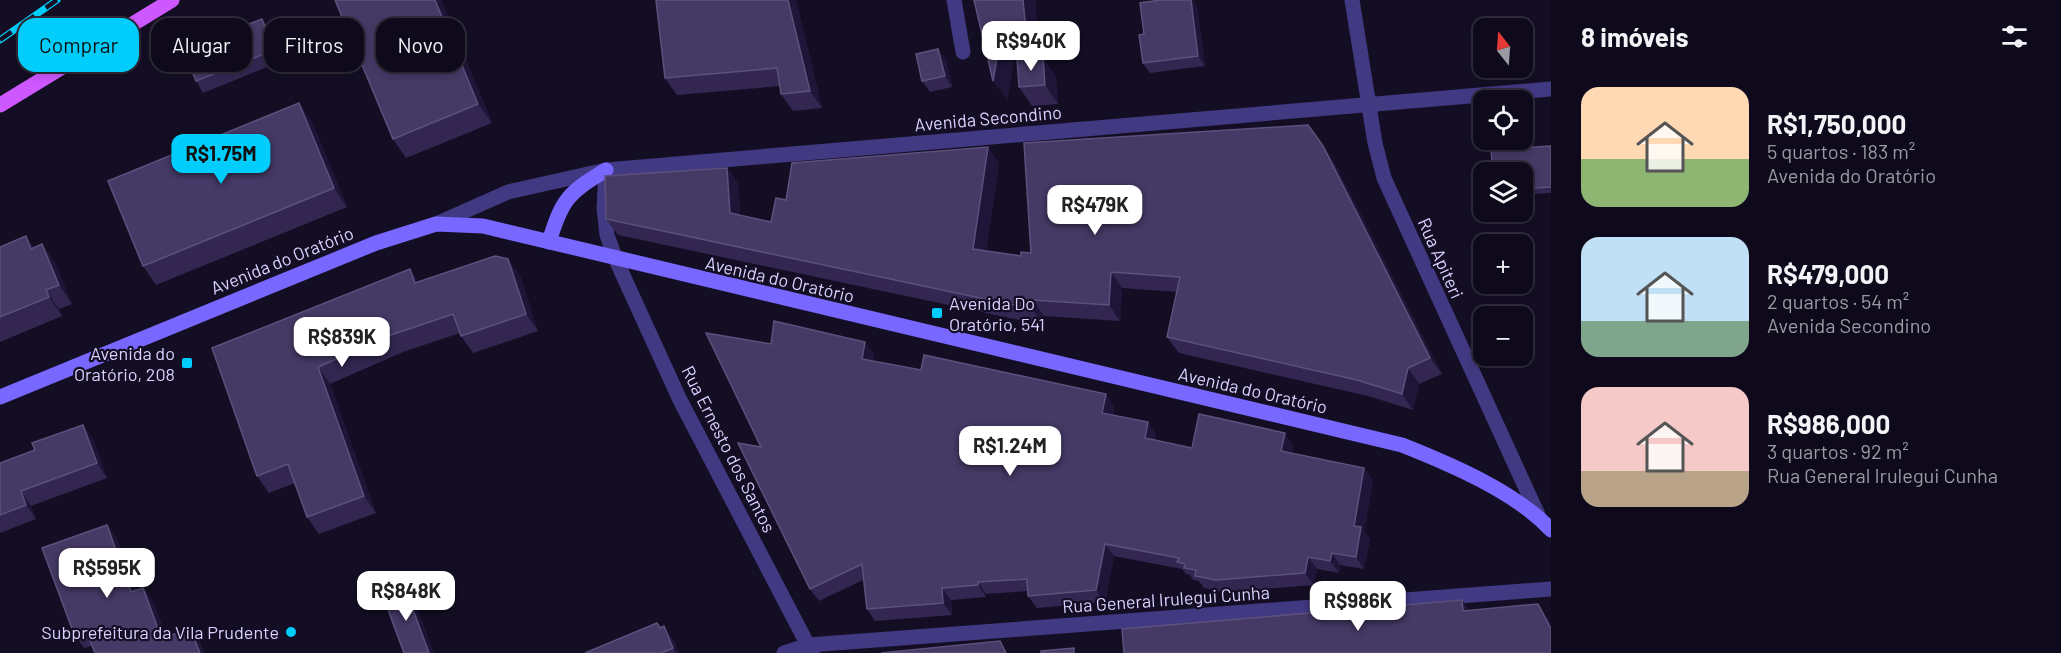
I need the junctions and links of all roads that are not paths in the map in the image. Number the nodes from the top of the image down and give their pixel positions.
1 (172, 0) edge
2 (954, 0) edge
3 (1352, 0) edge
4 (963, 52) dead end
5 (1551, 89) edge
6 (0, 105) edge
7 (1370, 105) junction
8 (606, 170) junction
9 (436, 224) junction
10 (549, 242) junction
11 (616, 260) junction
12 (0, 397) edge
13 (1539, 517) junction
14 (1551, 530) edge
15 (1551, 589) edge
16 (811, 649) edge
17 (784, 653) edge

1 - 6 main road
2 - 4 street
3 - 7 street, Rua Apiteri
5 - 7 street, Avenida Secondino
7 - 8 street, Avenida Secondino
7 - 13 street, Rua Apiteri
8 - 9 street, Avenida Secondino
8 - 10 main road
8 - 11 street, Rua Ernesto dos Santos
9 - 10 main road, Avenida do Oratório
9 - 12 main road, Avenida do Oratório
10 - 11 main road, Avenida do Oratório
11 - 13 main road, Avenida do Oratório
11 - 16 street, Rua Ernesto dos Santos
13 - 14 main road, Avenida do Oratório
15 - 16 street, Rua General Irulegui Cunha
16 - 17 street, Rua General Irulegui Cunha

